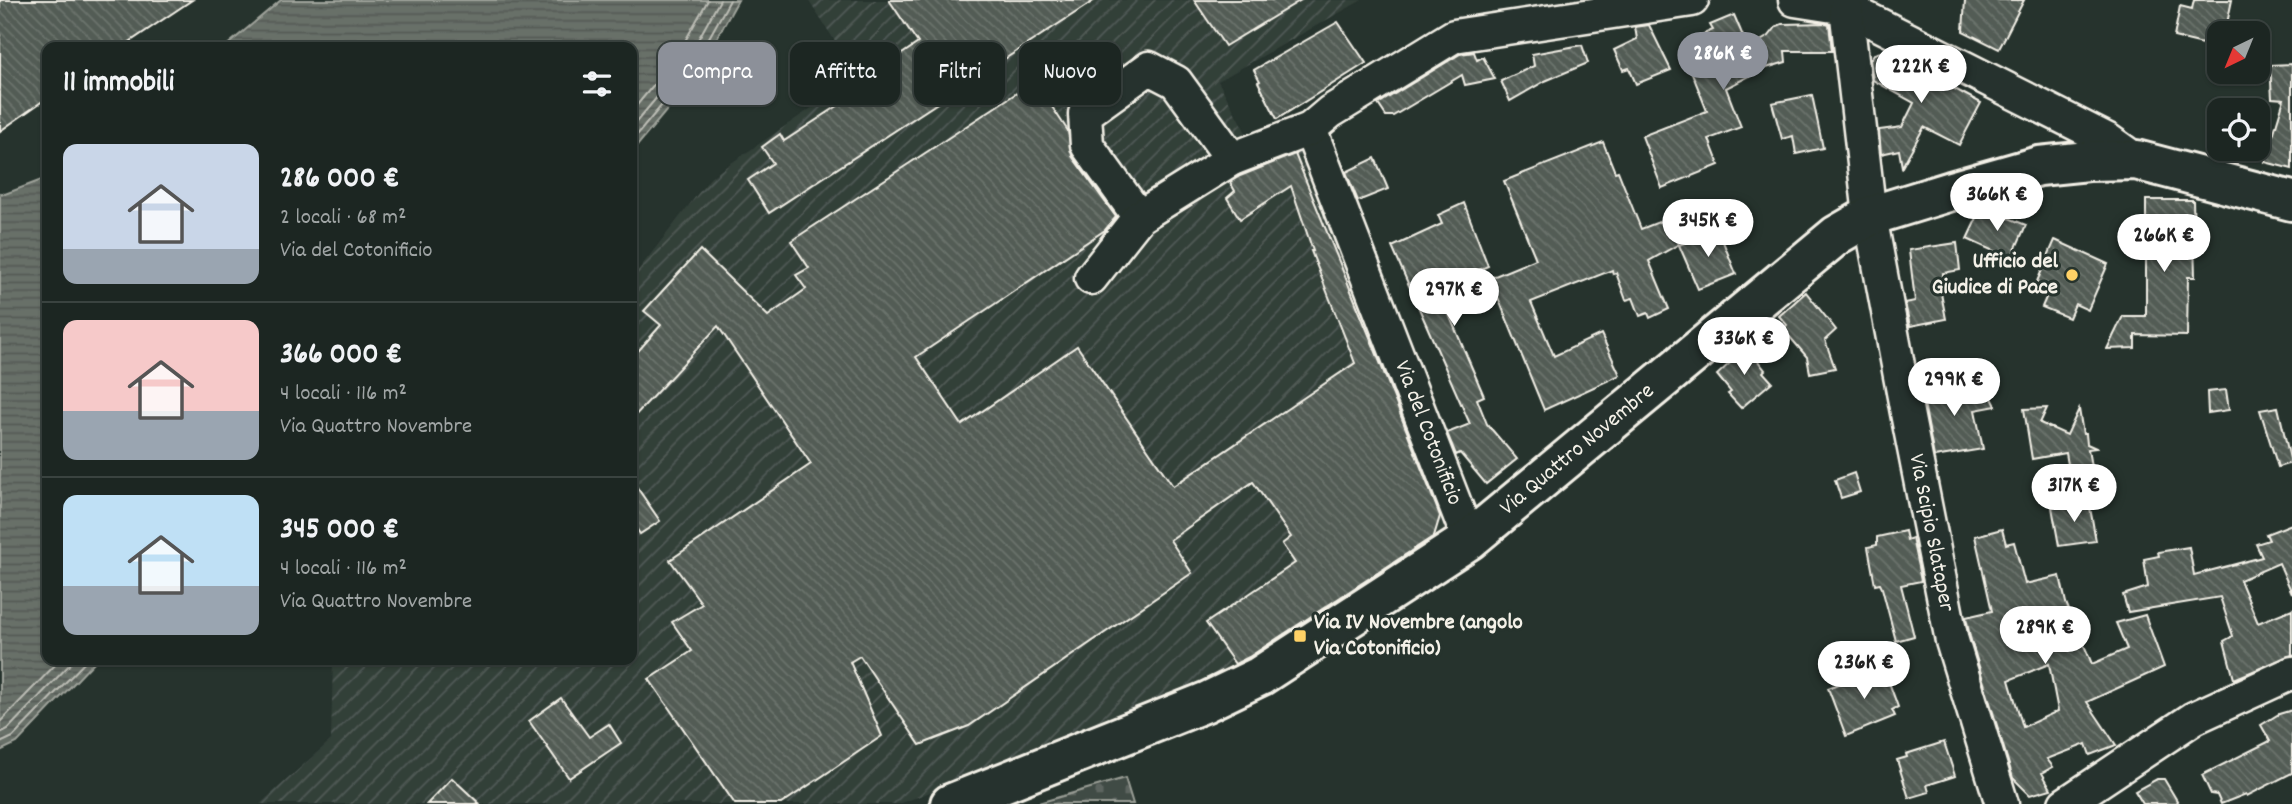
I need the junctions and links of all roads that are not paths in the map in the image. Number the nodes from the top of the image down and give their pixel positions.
1 (1692, 0) edge
2 (1794, 0) edge
3 (1846, 8) junction
4 (1310, 129) junction
5 (1232, 159) junction
6 (2136, 160) junction
7 (2292, 201) edge
8 (1870, 216) junction
9 (1139, 217) junction
10 (1091, 278) dead end
11 (1469, 540) junction
12 (2292, 673) edge
13 (950, 804) edge
14 (2002, 804) edge
15 (2065, 804) edge

1 - 4 street
2 - 3 street
3 - 6 street
3 - 8 street, Via Scipio Slataper
4 - 5 street
4 - 11 street, Via del Cotonificio
5 - 9 street
5 - 9 street
6 - 7 main road, Via Quattro Novembre
6 - 8 main road, Via Quattro Novembre
8 - 11 main road, Via Quattro Novembre
8 - 14 street, Via Scipio Slataper
9 - 10 street
11 - 13 main road, Via Quattro Novembre
12 - 15 street

